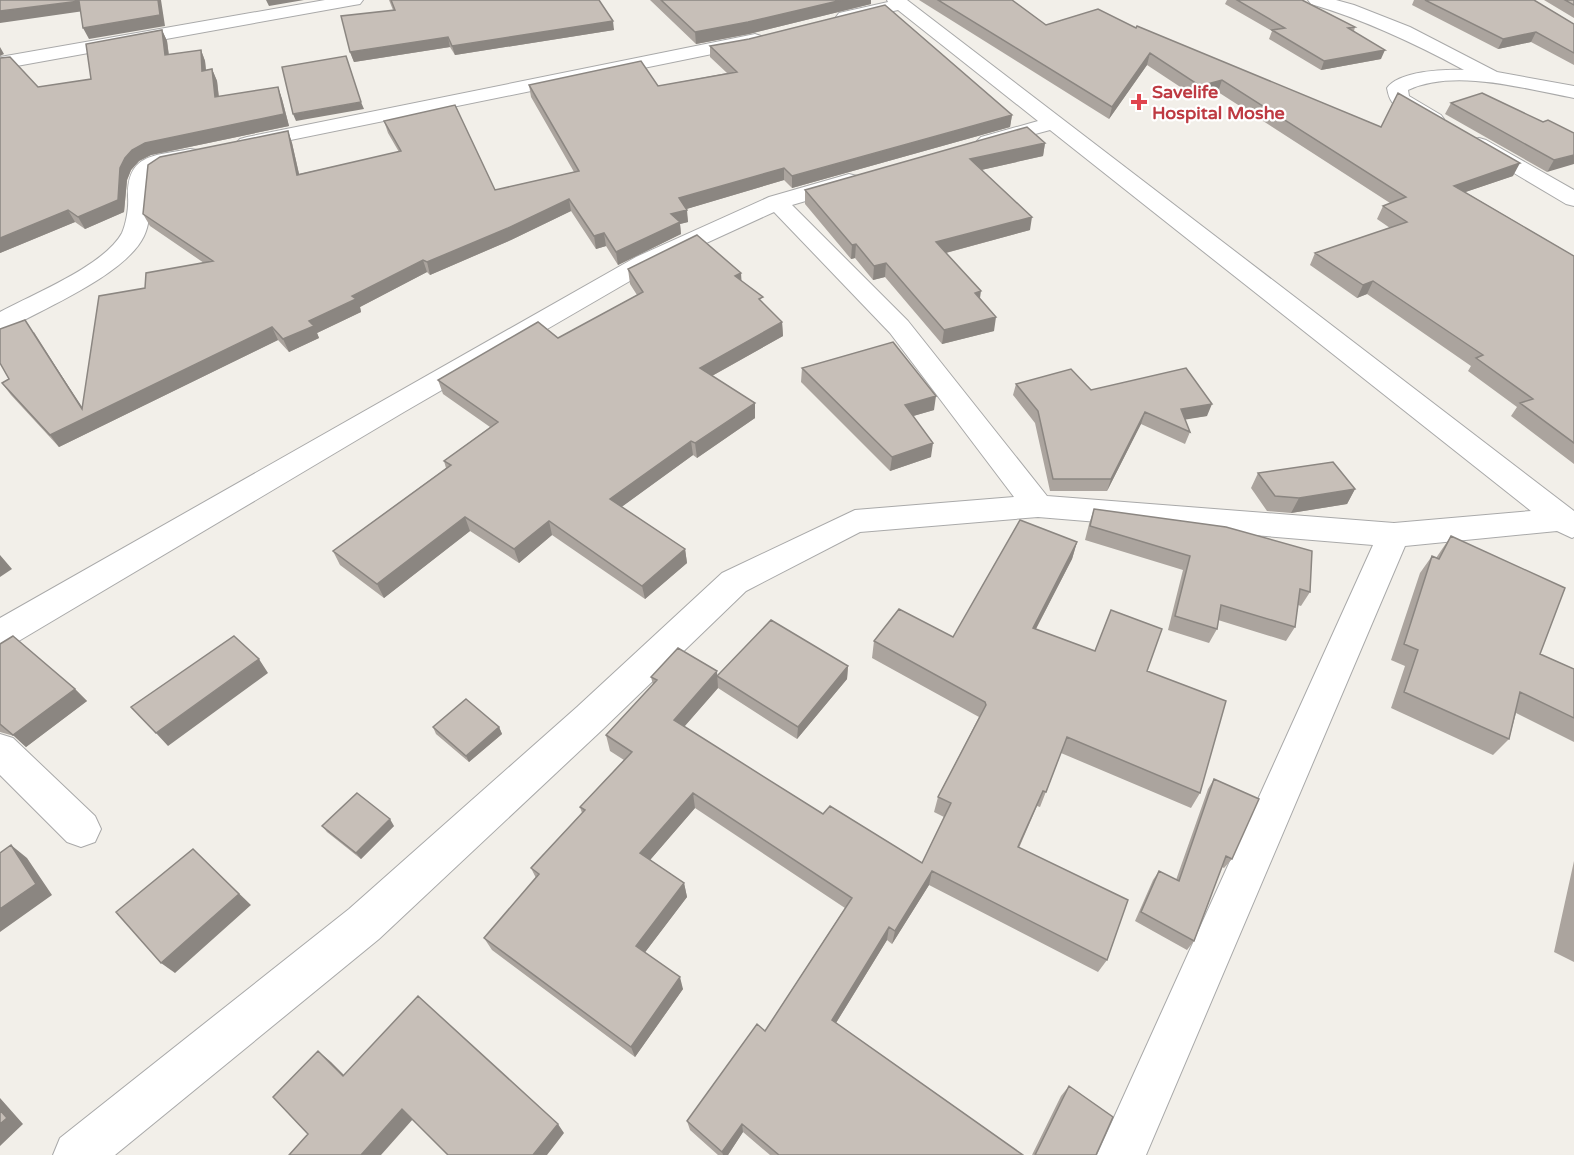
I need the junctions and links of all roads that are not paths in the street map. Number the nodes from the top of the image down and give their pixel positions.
1 (354, 0) edge
2 (1317, 0) edge
3 (898, 2) edge
4 (825, 22) edge
5 (771, 36) edge
6 (0, 63) edge
7 (1492, 77) junction
8 (1574, 92) edge
9 (1053, 123) junction
10 (961, 149) edge
11 (869, 175) edge
12 (1574, 198) edge
13 (777, 202) junction
14 (0, 322) edge
15 (1038, 506) junction
16 (1568, 523) edge
17 (1394, 535) junction
18 (0, 635) edge
19 (0, 750) edge
20 (81, 830) dead end
21 (77, 1155) edge
22 (1121, 1155) edge

1 - 6 street
2 - 7 street
3 - 4 street
3 - 9 street
5 - 14 street
7 - 8 street
7 - 12 street
9 - 10 street
9 - 16 street
11 - 13 street
13 - 15 street
13 - 18 street
15 - 17 street
15 - 21 street
16 - 17 street
17 - 22 street
19 - 20 street

